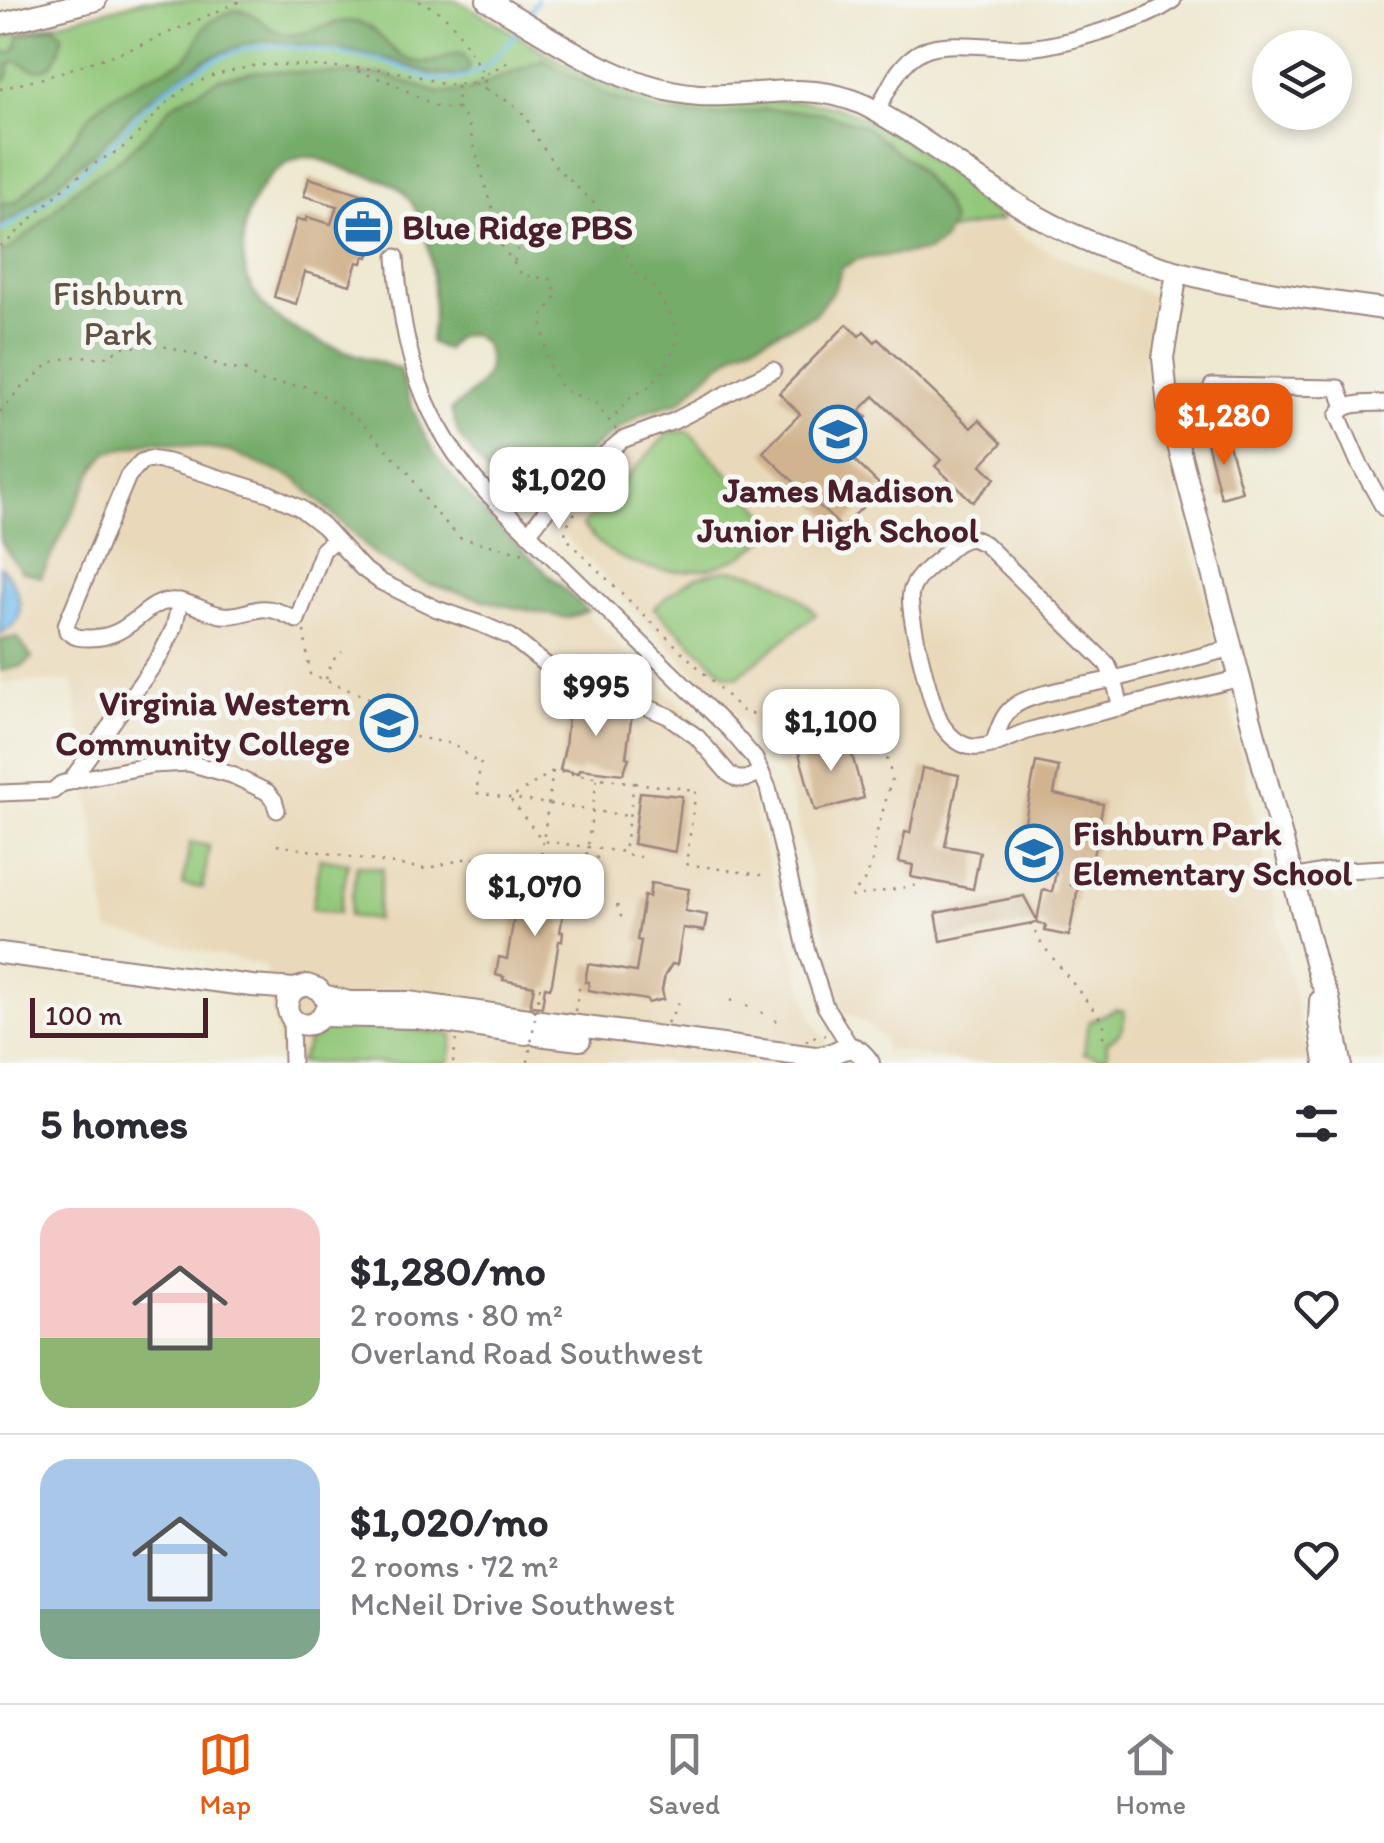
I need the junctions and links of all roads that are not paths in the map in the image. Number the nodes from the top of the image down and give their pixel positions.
1 (96, 0) edge
2 (487, 0) edge
3 (1173, 0) edge
4 (0, 24) edge
5 (877, 111) junction
6 (396, 258) dead end
7 (1177, 272) junction
8 (1384, 309) edge
9 (773, 370) dead end
10 (1212, 386) dead end
11 (1384, 403) edge
12 (1346, 407) junction
13 (1383, 507) edge
14 (528, 534) junction
15 (335, 539) junction
16 (180, 601) junction
17 (1232, 648) junction
18 (1240, 678) junction
19 (1114, 679) junction
20 (1121, 708) junction
21 (994, 742) junction
22 (761, 772) junction
23 (70, 782) junction
24 (0, 794) edge
25 (277, 810) dead end
26 (1384, 868) edge
27 (1293, 878) junction
28 (0, 952) edge
29 (1319, 977) junction
30 (1320, 1001) junction
31 (291, 1004) junction
32 (825, 1006) junction
33 (320, 1011) junction
34 (533, 1027) junction
35 (851, 1048) junction
36 (826, 1058) edge
37 (292, 1061) edge
38 (768, 1063) edge
39 (869, 1063) edge
40 (1324, 1063) edge
41 (1332, 1063) edge
42 (1342, 1063) edge

1 - 4 main road
2 - 5 main road
3 - 5 street
5 - 7 main road
6 - 14 street
7 - 8 main road
7 - 17 main road
9 - 14 street
10 - 12 street
11 - 12 street
12 - 13 street
14 - 22 street
15 - 16 street
15 - 16 street
15 - 22 street
16 - 23 street
17 - 18 main road
17 - 19 street
18 - 20 street
18 - 27 main road
19 - 20 street
19 - 21 street
19 - 21 street
20 - 21 street
22 - 32 street
23 - 24 street
23 - 25 street
26 - 27 street
27 - 29 main road
28 - 31 main road
29 - 30 main road
29 - 42 main road
30 - 40 main road
30 - 41 main road
31 - 33 main road
31 - 33 main road
31 - 37 street
32 - 35 street
32 - 36 street
33 - 34 main road
33 - 37 street
34 - 36 main road
34 - 38 main road
35 - 36 main road
35 - 39 main road

